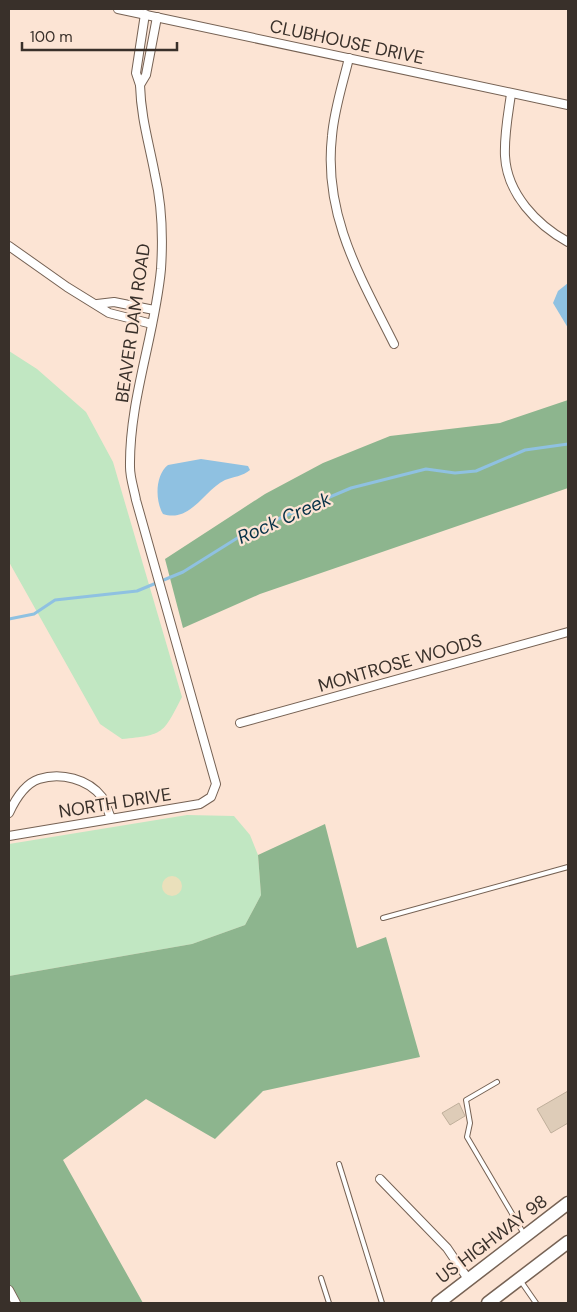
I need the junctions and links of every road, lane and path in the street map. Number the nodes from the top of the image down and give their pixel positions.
1 (118, 9) edge
2 (145, 14) junction
3 (158, 17) junction
4 (349, 58) junction
5 (140, 86) junction
6 (512, 94) junction
7 (568, 105) edge
8 (568, 242) edge
9 (9, 246) edge
10 (97, 304) junction
11 (154, 310) junction
12 (152, 324) junction
13 (394, 344) dead end
14 (568, 632) edge
15 (240, 723) dead end
16 (216, 784) joint
17 (9, 813) edge
18 (111, 818) junction
19 (9, 836) edge
20 (568, 867) edge
21 (383, 918) dead end
22 (497, 1082) dead end
23 (339, 1164) dead end
24 (380, 1179) dead end
25 (568, 1203) edge
26 (525, 1236) junction
27 (568, 1242) edge
28 (321, 1278) dead end
29 (468, 1279) junction
30 (519, 1279) junction
31 (9, 1290) edge
32 (16, 1303) edge
33 (329, 1303) edge
34 (382, 1303) edge
35 (438, 1303) edge
36 (488, 1303) edge
37 (536, 1303) edge

1 - 2 street, CLUBHOUSE DRIVE
2 - 3 street, CLUBHOUSE DRIVE
2 - 5 street, BEAVER DAM ROAD
3 - 4 street, CLUBHOUSE DRIVE
3 - 5 street, BEAVER DAM ROAD
4 - 6 street, CLUBHOUSE DRIVE
4 - 13 street
5 - 11 street, BEAVER DAM ROAD
6 - 7 street, CLUBHOUSE DRIVE
6 - 8 street
9 - 10 street
10 - 11 street
10 - 12 street
11 - 12 street, BEAVER DAM ROAD
12 - 16 street, BEAVER DAM ROAD
14 - 15 street, MONTROSE WOODS
16 - 18 street, NORTH DRIVE
17 - 18 street
18 - 19 street, NORTH DRIVE
20 - 21 lane
22 - 26 lane
23 - 34 lane
24 - 29 street
25 - 26 main road, US HIGHWAY 98
26 - 29 main road, US HIGHWAY 98
27 - 30 main road
28 - 33 lane
29 - 35 main road, US HIGHWAY 98
30 - 36 main road
30 - 37 lane
31 - 32 street

